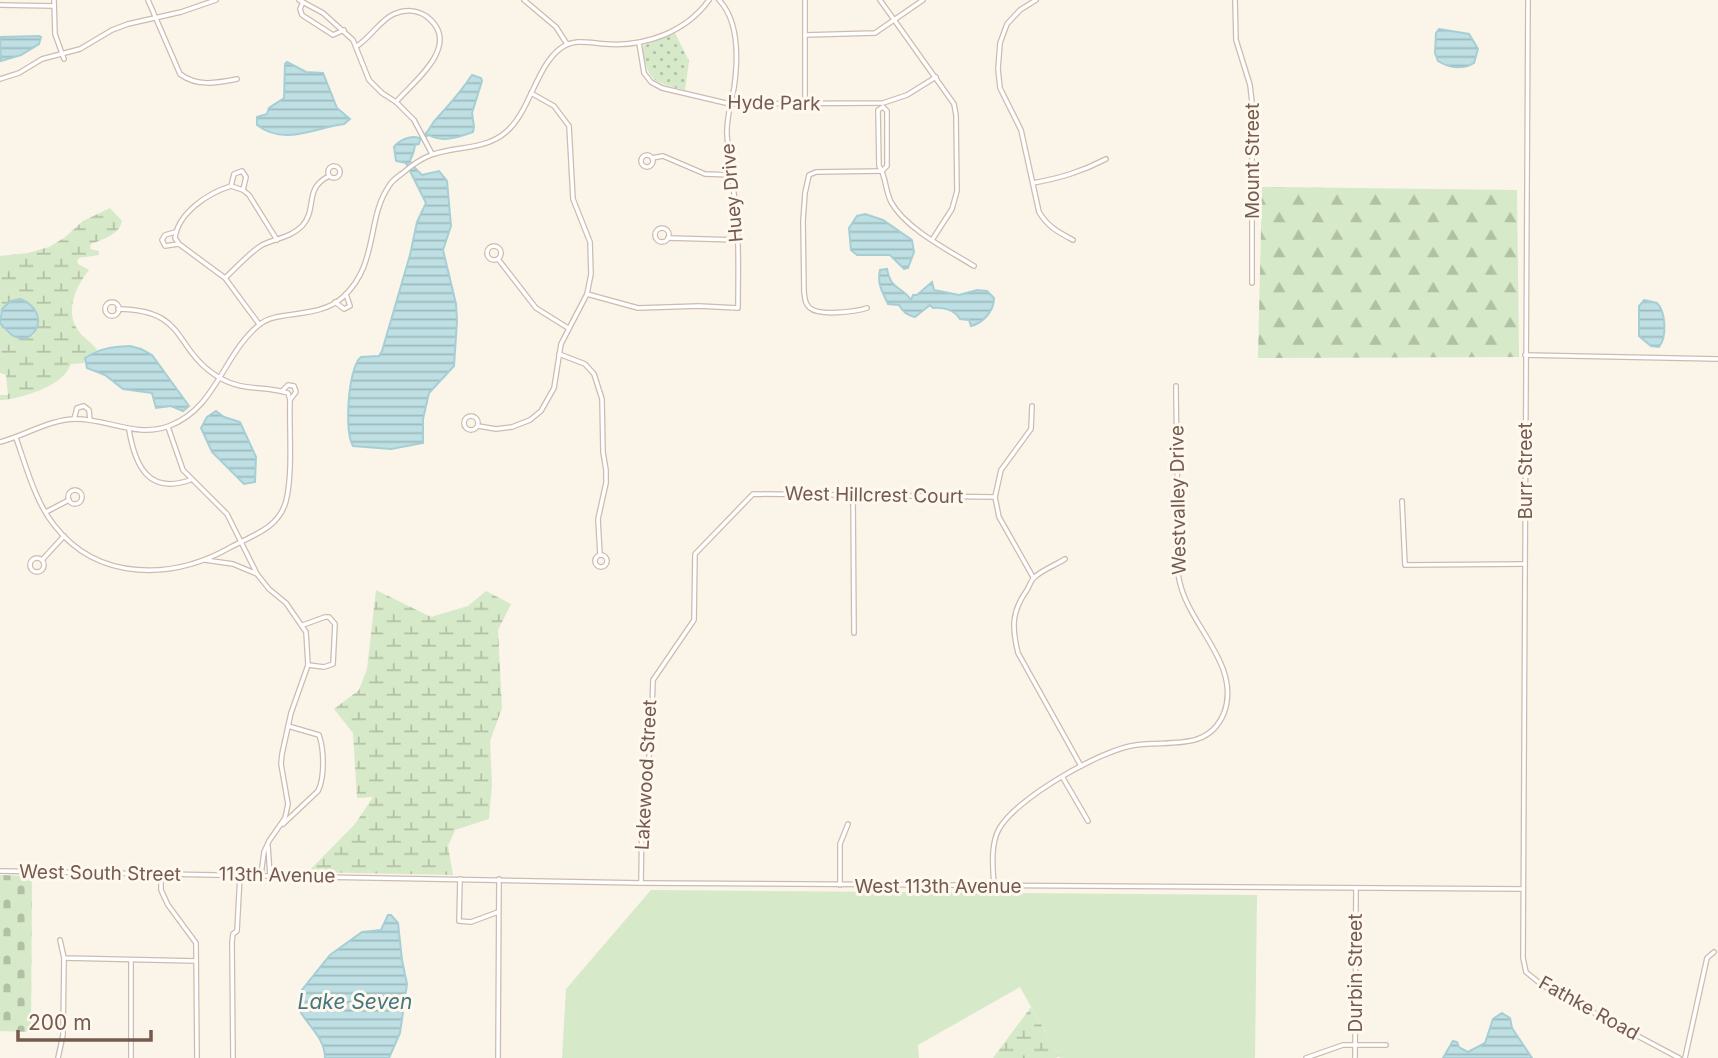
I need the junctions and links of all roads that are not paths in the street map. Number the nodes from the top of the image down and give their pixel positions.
1 (148, 0) edge
2 (216, 0) edge
3 (524, 0) edge
4 (709, 0) edge
5 (719, 0) edge
6 (805, 0) edge
7 (880, 0) edge
8 (923, 0) edge
9 (1036, 0) edge
10 (1235, 0) edge
11 (1528, 0) edge
12 (301, 1) edge
13 (54, 3) edge
14 (0, 5) edge
15 (155, 19) junction
16 (895, 20) junction
17 (344, 30) junction
18 (805, 35) junction
19 (639, 43) junction
20 (567, 44) junction
21 (357, 46) junction
22 (60, 52) junction
23 (64, 59) dead end
24 (936, 77) junction
25 (0, 79) edge
26 (237, 79) dead end
27 (531, 93) junction
28 (396, 102) junction
29 (730, 104) junction
30 (805, 104) junction
31 (883, 105) junction
32 (432, 154) junction
33 (652, 158) dead end
34 (1106, 159) dead end
35 (883, 171) junction
36 (733, 175) junction
37 (329, 176) dead end
38 (1033, 183) junction
39 (231, 187) junction
40 (243, 190) junction
41 (175, 232) junction
42 (668, 238) dead end
43 (277, 240) junction
44 (738, 240) junction
45 (932, 240) junction
46 (1073, 240) dead end
47 (179, 244) junction
48 (498, 259) dead end
49 (974, 266) dead end
50 (225, 278) junction
51 (1252, 283) dead end
52 (346, 294) junction
53 (587, 294) junction
54 (335, 302) junction
55 (867, 308) dead end
56 (118, 309) dead end
57 (259, 324) junction
58 (568, 328) junction
59 (559, 354) junction
60 (1525, 355) junction
61 (1718, 359) edge
62 (221, 378) junction
63 (1176, 386) dead end
64 (282, 391) junction
65 (290, 400) junction
66 (1032, 406) dead end
67 (74, 419) junction
68 (90, 420) junction
69 (478, 426) junction
70 (168, 427) junction
71 (129, 430) junction
72 (16, 438) junction
73 (0, 442) edge
74 (191, 480) junction
75 (753, 494) joint
76 (853, 494) junction
77 (995, 497) junction
78 (69, 500) dead end
79 (1402, 501) dead end
80 (46, 512) junction
81 (64, 536) junction
82 (242, 541) junction
83 (600, 555) dead end
84 (1065, 559) dead end
85 (42, 560) dead end
86 (203, 560) junction
87 (1525, 564) junction
88 (257, 574) junction
89 (1033, 577) junction
90 (303, 625) junction
91 (854, 633) dead end
92 (308, 665) junction
93 (288, 726) junction
94 (1081, 766) junction
95 (1063, 778) junction
96 (288, 804) junction
97 (304, 804) junction
98 (1088, 821) dead end
99 (848, 824) dead end
100 (279, 828) junction
101 (268, 844) junction
102 (0, 871) edge
103 (161, 874) junction
104 (200, 875) joint
105 (240, 875) junction
106 (261, 876) junction
107 (270, 876) junction
108 (353, 876) joint
109 (460, 879) junction
110 (499, 879) junction
111 (641, 883) junction
112 (840, 885) junction
113 (994, 886) junction
114 (1356, 889) junction
115 (1523, 889) junction
116 (498, 912) junction
117 (60, 940) dead end
118 (1524, 942) joint
119 (1714, 952) dead end
120 (64, 958) junction
121 (131, 960) junction
122 (196, 961) junction
123 (1355, 1045) junction
124 (1386, 1045) dead end
125 (58, 1058) edge
126 (131, 1058) edge
127 (197, 1058) edge
128 (233, 1058) edge
129 (498, 1058) edge
130 (1306, 1058) edge
131 (1355, 1058) edge
132 (1679, 1058) edge
133 (1685, 1058) edge

1 - 15 street
2 - 15 street
3 - 20 street
4 - 19 street
5 - 29 street, Huey Drive
6 - 18 street
7 - 16 street
8 - 16 street
9 - 38 street
10 - 51 street, Mount Street
11 - 60 street, Burr Street
12 - 17 street
12 - 17 street
13 - 14 street
13 - 22 street
15 - 22 street
15 - 26 street
16 - 18 street
16 - 24 street
17 - 21 street
18 - 30 street
19 - 20 street
19 - 29 street, Hyde Park
20 - 27 street
21 - 28 street
21 - 28 street
22 - 23 street
22 - 25 street
24 - 31 street, Hyde Park
24 - 45 street
27 - 32 street
27 - 53 street
28 - 32 street
29 - 30 street, Hyde Park
29 - 36 street, Huey Drive
30 - 31 street, Hyde Park
31 - 35 street
31 - 35 street
32 - 52 street
33 - 36 street
34 - 38 street
35 - 45 street
35 - 55 street
36 - 44 street, Huey Drive
37 - 43 street
38 - 46 street
39 - 40 street
39 - 40 street
39 - 41 street
40 - 43 street
41 - 47 street
41 - 47 street
42 - 44 street
43 - 50 street
44 - 53 street, Huey Drive
45 - 49 street
47 - 50 street
48 - 58 street
50 - 57 street
52 - 54 street
52 - 54 street
53 - 58 street
54 - 57 street
56 - 62 street
57 - 62 street
58 - 59 street
59 - 69 street
59 - 83 street
60 - 61 street
60 - 87 street, Burr Street
62 - 64 street
62 - 70 street
63 - 94 street, Westvalley Drive
64 - 65 street
64 - 65 street
65 - 82 street
66 - 77 street
67 - 68 street
67 - 68 street
67 - 72 street
68 - 71 street
69 - 69 street
70 - 71 street
70 - 74 street
71 - 74 street
72 - 73 street
72 - 80 street
74 - 82 street
75 - 76 street, West Hillcrest Court
75 - 111 street, Lakewood Street
76 - 77 street, West Hillcrest Court
76 - 91 street
77 - 89 street
78 - 80 street
79 - 87 street
80 - 81 street
81 - 85 street
81 - 86 street
82 - 86 street
82 - 88 street
84 - 89 street
86 - 88 street
87 - 115 street, Burr Street
88 - 90 street
89 - 94 street
90 - 92 street
90 - 92 street
92 - 93 street
93 - 96 street
93 - 97 street
94 - 95 street, Westvalley Drive
95 - 98 street
95 - 113 street, Westvalley Drive
96 - 97 street
96 - 100 street
97 - 100 street
99 - 112 street
100 - 101 street
101 - 106 street
101 - 107 street
102 - 103 street, West South Street
103 - 104 street, West South Street
103 - 122 street
104 - 105 street, 113th Avenue
105 - 106 street, 113th Avenue
105 - 128 street
106 - 107 street, 113th Avenue
107 - 108 street, 113th Avenue
108 - 109 street, West 113th Avenue
109 - 110 street, West 113th Avenue
109 - 116 street
110 - 111 street, West 113th Avenue
110 - 116 street
111 - 112 street, West 113th Avenue
112 - 113 street, West 113th Avenue
113 - 114 street, West 113th Avenue
114 - 115 street, West 113th Avenue
114 - 123 street, Durbin Street
115 - 118 street, Burr Street
116 - 129 street
117 - 120 street
118 - 132 street, Fathke Road
119 - 133 street
120 - 121 street
120 - 125 street
121 - 122 street
121 - 126 street
122 - 127 street
123 - 124 street
123 - 130 street
123 - 131 street, Durbin Street

